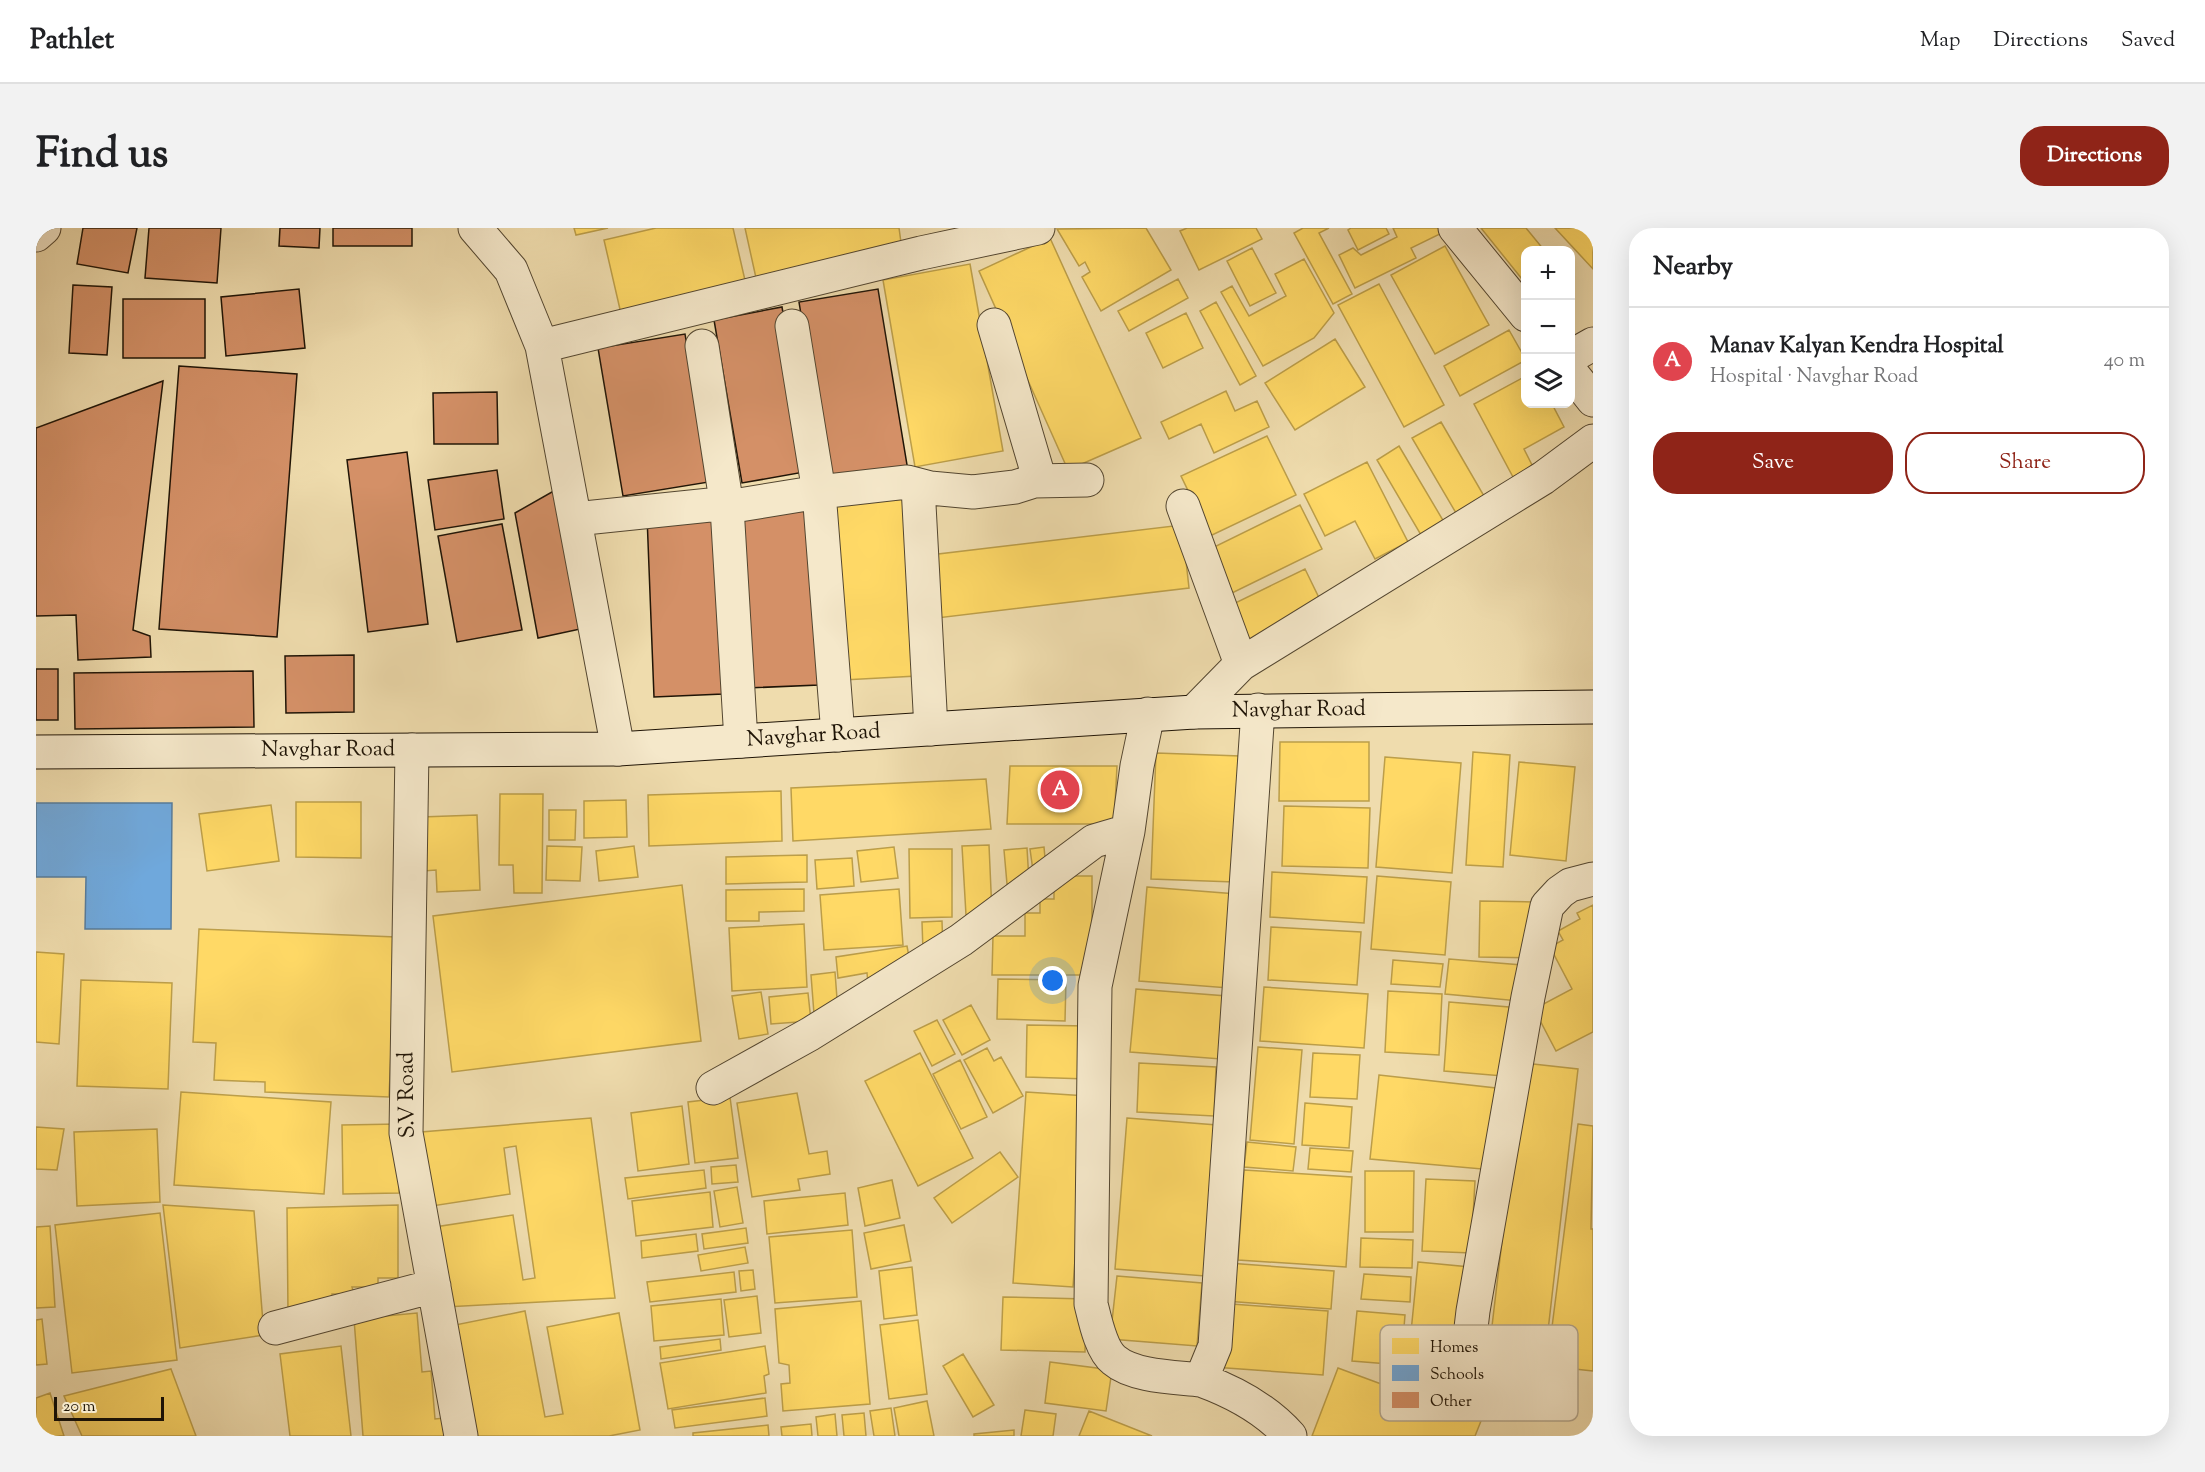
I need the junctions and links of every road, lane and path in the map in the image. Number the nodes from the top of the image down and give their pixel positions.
1 (44, 228) edge
2 (475, 228) edge
3 (1038, 228) edge
4 (1455, 228) edge
5 (36, 234) edge
6 (917, 240) edge
7 (1521, 309) edge
8 (994, 325) dead end
9 (792, 326) dead end
10 (1593, 345) edge
11 (542, 346) junction
12 (702, 346) dead end
13 (1575, 354) edge
14 (1575, 377) edge
15 (1593, 400) edge
16 (1593, 441) edge
17 (1087, 480) dead end
18 (1040, 481) junction
19 (918, 486) junction
20 (819, 492) junction
21 (1183, 506) dead end
22 (727, 507) junction
23 (575, 519) junction
24 (1240, 664) junction
25 (1593, 707) edge
26 (1258, 710) junction
27 (1194, 712) junction
28 (1148, 714) junction
29 (931, 729) junction
30 (838, 735) junction
31 (741, 741) junction
32 (618, 749) junction
33 (412, 750) junction
34 (36, 752) edge
35 (1128, 831) junction
36 (1593, 879) edge
37 (713, 1088) dead end
38 (434, 1286) junction
39 (1471, 1325) edge
40 (275, 1328) dead end
41 (1201, 1380) junction
42 (461, 1436) edge
43 (1290, 1436) edge

1 - 5 street
2 - 11 street
3 - 6 street
4 - 7 street
6 - 11 street
8 - 18 street
9 - 20 street
10 - 13 street
11 - 23 street
12 - 22 street
14 - 15 street
16 - 24 street
17 - 18 street
18 - 19 street
19 - 20 street
19 - 29 street
20 - 22 street
20 - 30 street
21 - 24 street
22 - 23 street
22 - 31 street
23 - 32 street
24 - 27 street
25 - 26 street, Navghar Road
26 - 27 street, Navghar Road
26 - 41 street
27 - 28 street, Navghar Road
28 - 29 street, Navghar Road
28 - 35 street
29 - 30 street, Navghar Road
30 - 31 street, Navghar Road
31 - 32 street, Navghar Road
32 - 33 street, Navghar Road
33 - 34 street, Navghar Road
33 - 38 street, S.V Road
35 - 37 street
35 - 41 street
36 - 39 street
38 - 40 street
38 - 42 street, S.V Road
41 - 43 street

